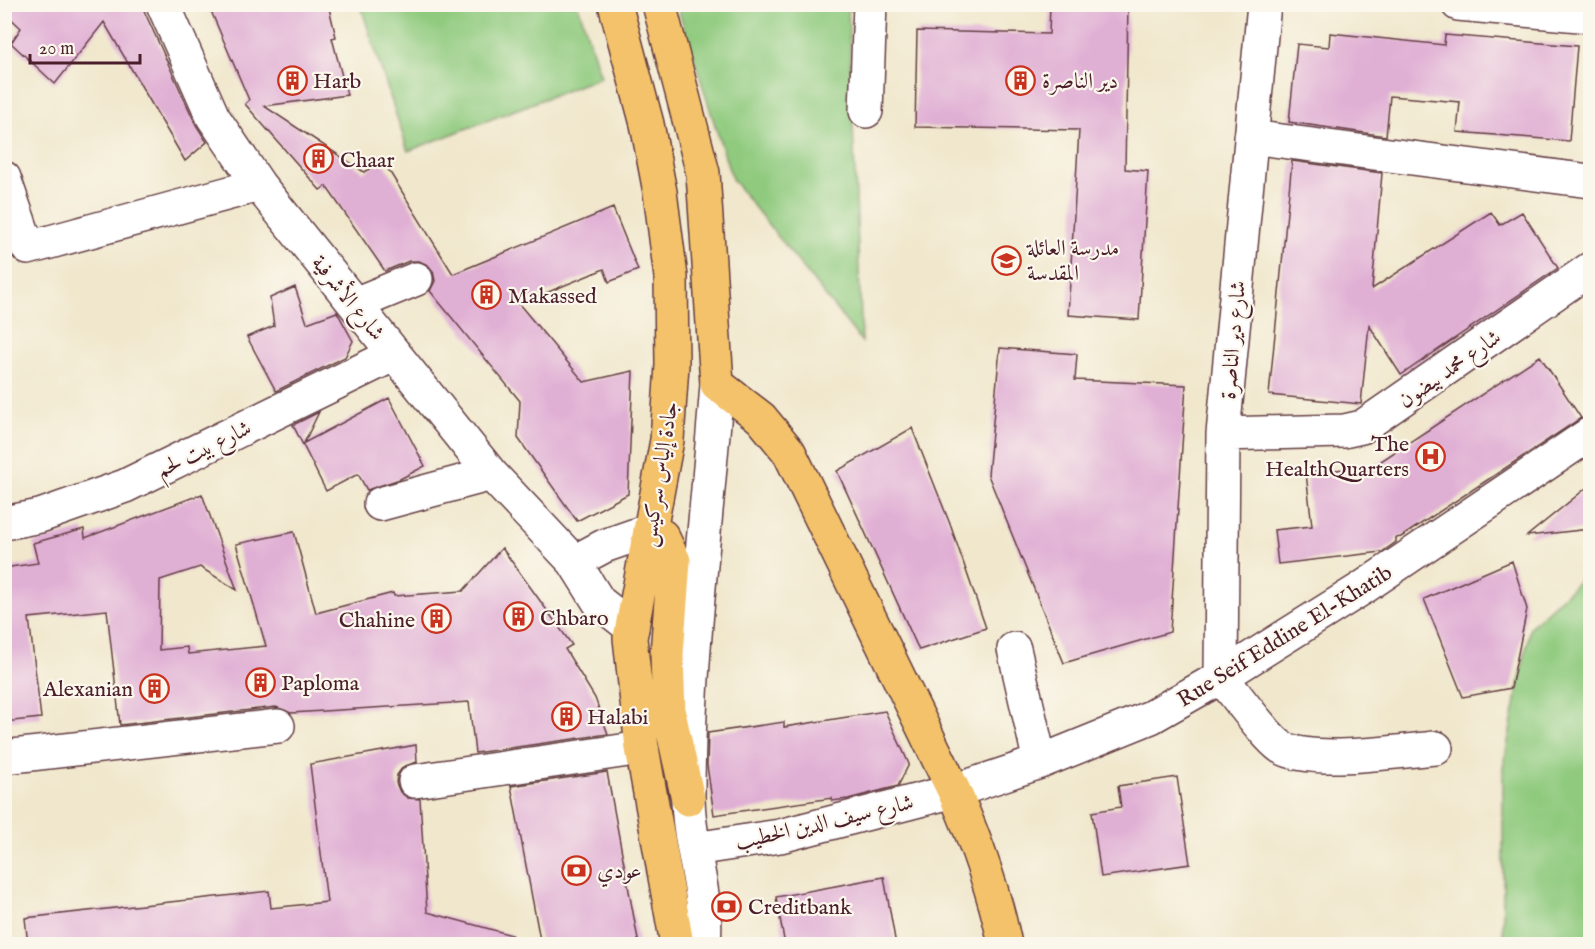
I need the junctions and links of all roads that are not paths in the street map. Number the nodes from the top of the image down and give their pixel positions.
1 (163, 4) edge
2 (615, 4) edge
3 (659, 4) edge
4 (870, 4) edge
5 (1264, 4) edge
6 (1458, 4) edge
7 (1590, 16) edge
8 (866, 111) dead end
9 (1251, 137) junction
10 (4, 178) edge
11 (1590, 181) edge
12 (259, 184) junction
13 (1590, 269) edge
14 (416, 279) dead end
15 (355, 304) junction
16 (395, 354) junction
17 (717, 384) junction
18 (1223, 434) junction
19 (1590, 434) edge
20 (491, 474) junction
21 (380, 504) dead end
22 (4, 523) edge
23 (650, 530) junction
24 (574, 562) junction
25 (632, 628) junction
26 (1014, 649) dead end
27 (1221, 677) junction
28 (278, 726) dead end
29 (642, 748) junction
30 (1436, 748) dead end
31 (4, 757) edge
32 (1040, 762) junction
33 (415, 781) dead end
34 (954, 790) junction
35 (688, 799) junction
36 (694, 849) junction
37 (677, 945) edge
38 (704, 945) edge
39 (1005, 945) edge

1 - 12 street, شارع الأشرفية
2 - 23 main road, جادة إلياس سركيس
3 - 17 main road, جادة إلياس سركيس
4 - 8 street
5 - 9 street, شارع دير الناصرة
6 - 7 street
9 - 11 street
9 - 18 street, شارع دير الناصرة
10 - 12 street
12 - 15 street, شارع الأشرفية
13 - 18 street, شارع محمد بيضون
14 - 15 street
15 - 16 street, شارع الأشرفية
16 - 20 street, شارع الأشرفية
16 - 22 street, شارع بيت لحم
17 - 34 main road
17 - 35 street, جادة إلياس سركيس
18 - 27 street, شارع دير الناصرة
19 - 27 street, Rue Seif Eddine El-Khatib
20 - 21 street
20 - 24 street, شارع الأشرفية
23 - 24 street
23 - 25 main road, جادة إلياس سركيس
23 - 35 main road
24 - 25 street, شارع الأشرفية
25 - 29 main road, جادة إلياس سركيس
26 - 32 street
27 - 30 street
27 - 32 street, Rue Seif Eddine El-Khatib
28 - 31 street
29 - 33 street
29 - 37 main road, جادة إلياس سركيس
32 - 34 street, Rue Seif Eddine El-Khatib
34 - 36 street, شارع سيف الدين الخطيب
34 - 39 main road
35 - 36 street, جادة إلياس سركيس
36 - 38 street, جادة إلياس سركيس

